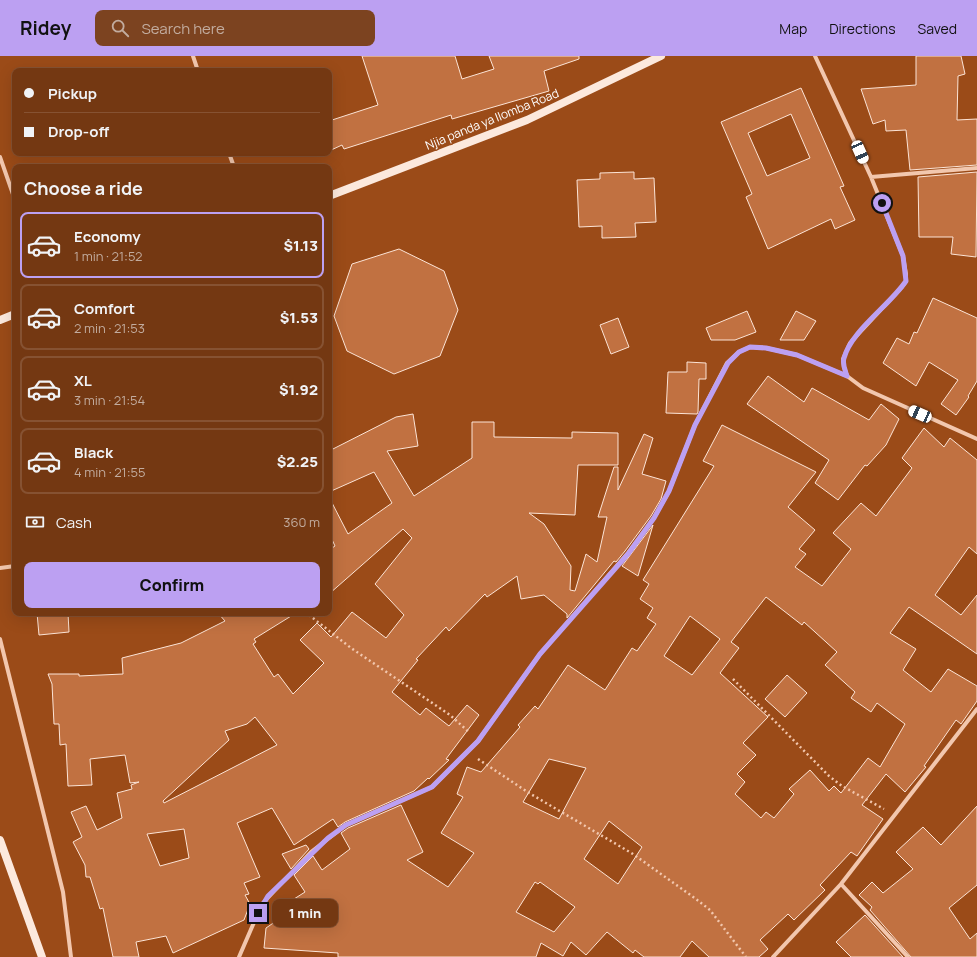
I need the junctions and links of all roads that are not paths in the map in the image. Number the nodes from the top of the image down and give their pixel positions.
1 (193, 56) edge
2 (660, 56) edge
3 (814, 56) edge
4 (197, 68) edge
5 (0, 158) edge
6 (977, 168) edge
7 (871, 177) junction
8 (12, 192) edge
9 (332, 195) edge
10 (12, 315) edge
11 (0, 320) edge
12 (847, 376) junction
13 (977, 439) edge
14 (12, 566) edge
15 (0, 568) edge
16 (0, 638) edge
17 (977, 709) edge
18 (0, 840) edge
19 (841, 884) junction
20 (42, 957) edge
21 (71, 957) edge
22 (239, 957) edge
23 (773, 957) edge
24 (908, 957) edge

1 - 4 street
2 - 9 street, Njia panda ya Ilomba Road
3 - 7 street
5 - 8 street
6 - 7 street
7 - 12 street
10 - 11 street
12 - 13 street
12 - 22 street
14 - 15 street
16 - 21 street
17 - 19 street
18 - 20 street
19 - 23 street
19 - 24 street

